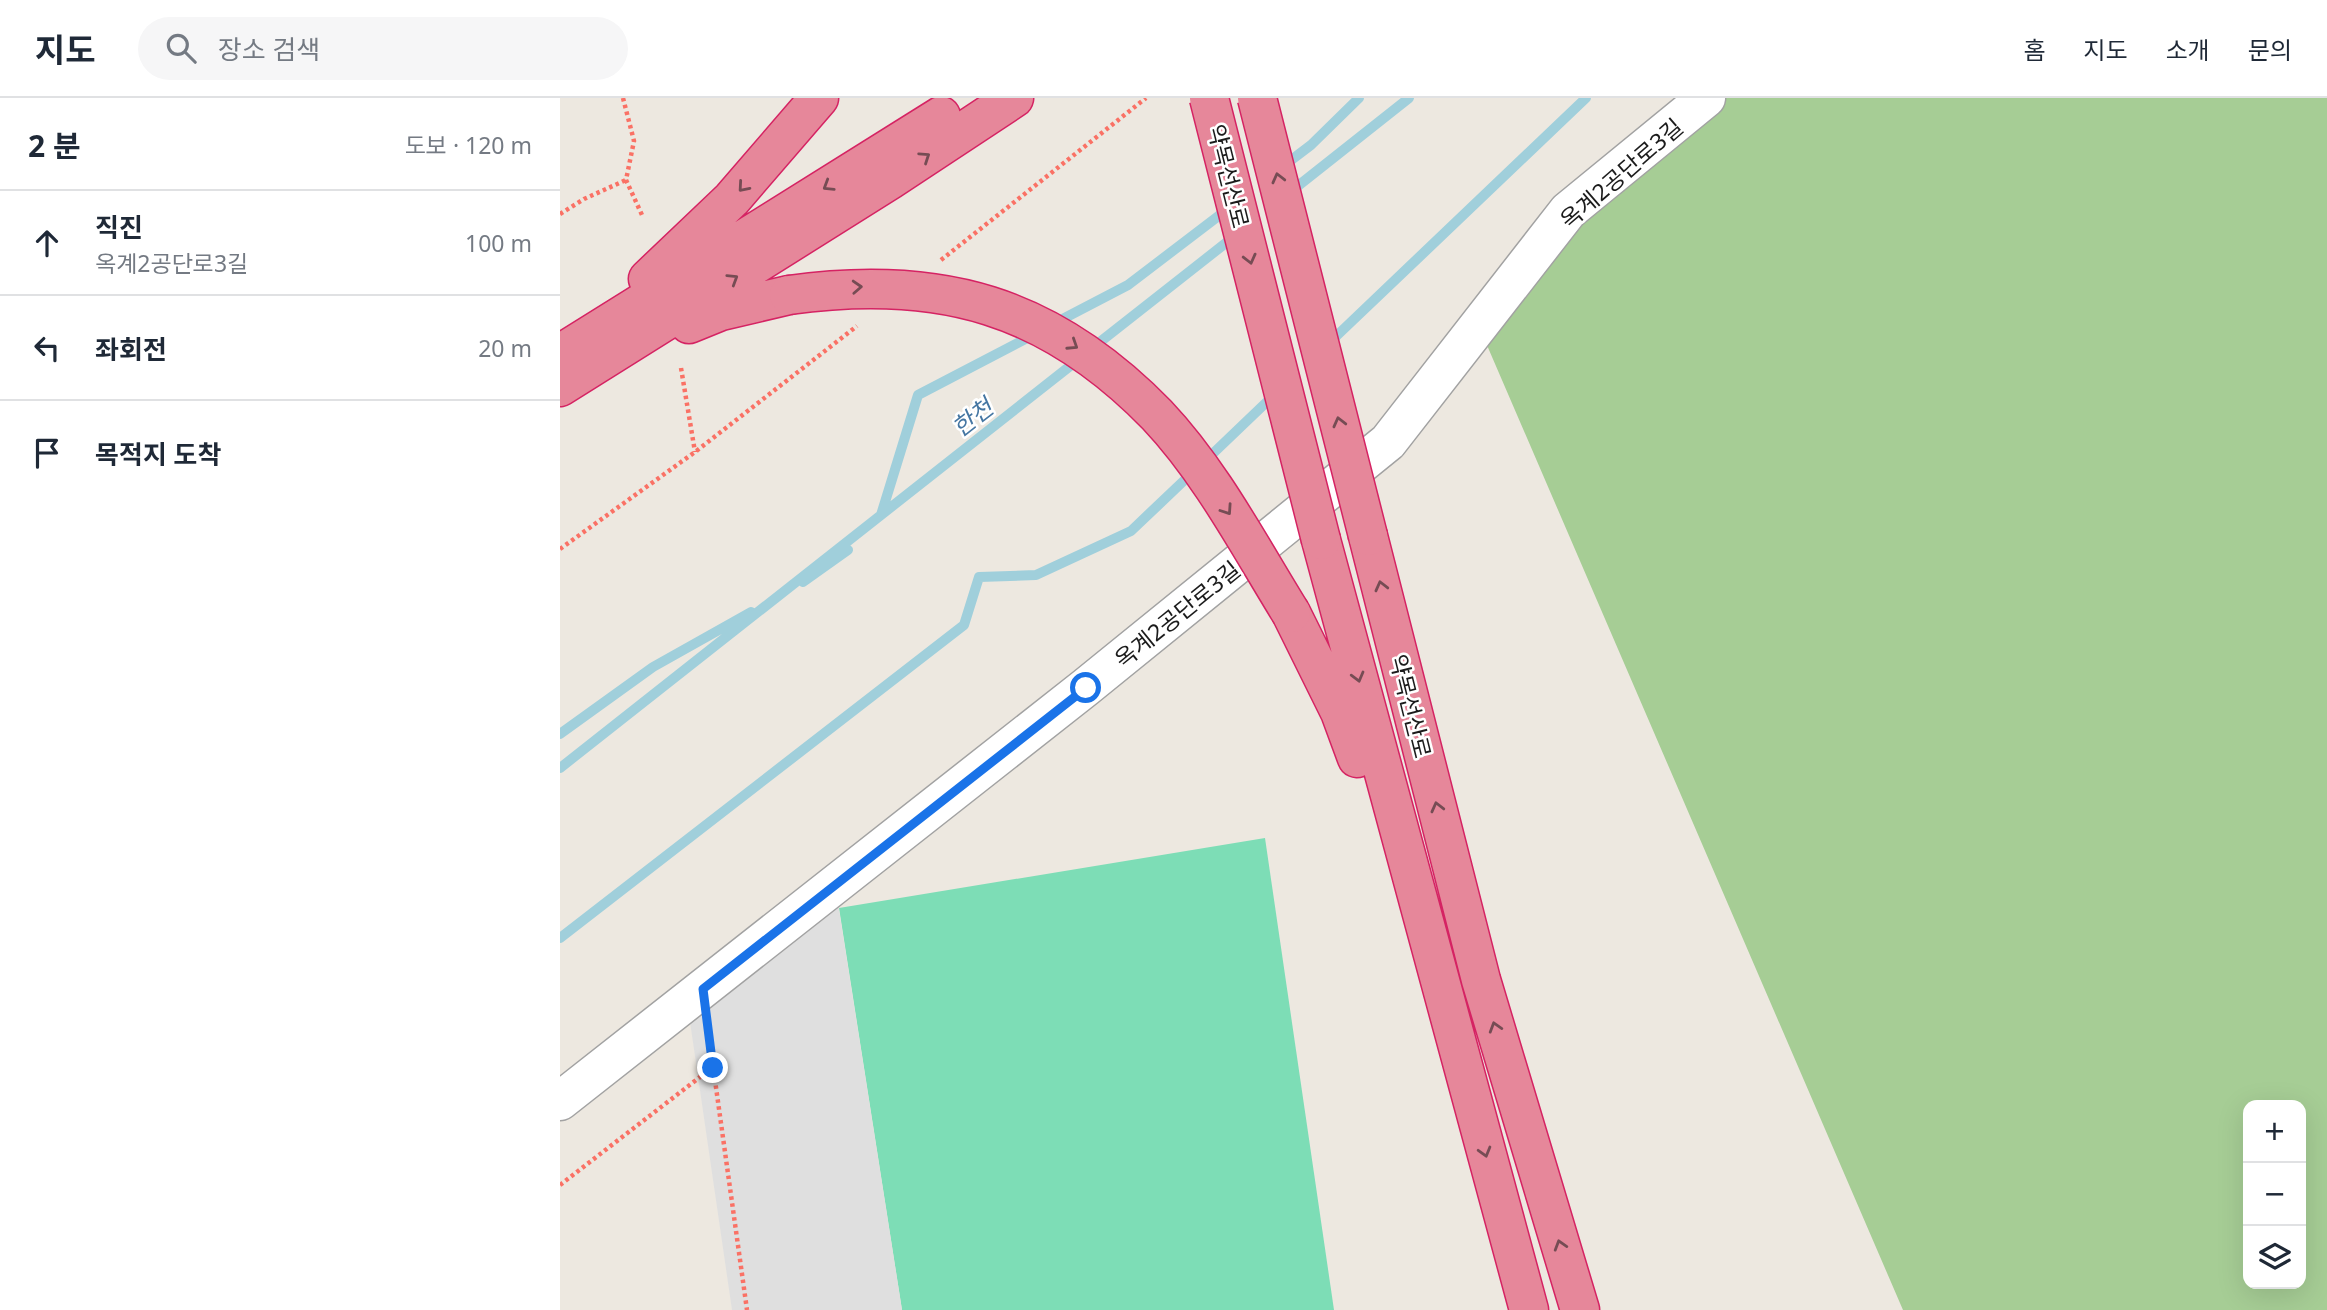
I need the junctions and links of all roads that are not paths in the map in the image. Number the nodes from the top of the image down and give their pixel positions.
1 (819, 98) edge
2 (969, 98) edge
3 (1014, 98) edge
4 (1209, 98) edge
5 (1257, 98) edge
6 (1706, 98) edge
7 (586, 348) edge
8 (560, 387) edge
9 (1466, 1086) junction
10 (560, 1101) edge
11 (1529, 1310) edge
12 (1580, 1310) edge

1 -> 7 highway
2 -> 7 highway
7 -> 3 highway
4 -> 9 highway, 약목선산로, bridge
12 -> 5 highway, 약목선산로, bridge
6 - 10 street, 옥계2공단로3길
7 - 8 highway
7 -> 9 highway, bridge
9 -> 11 highway, 약목선산로

